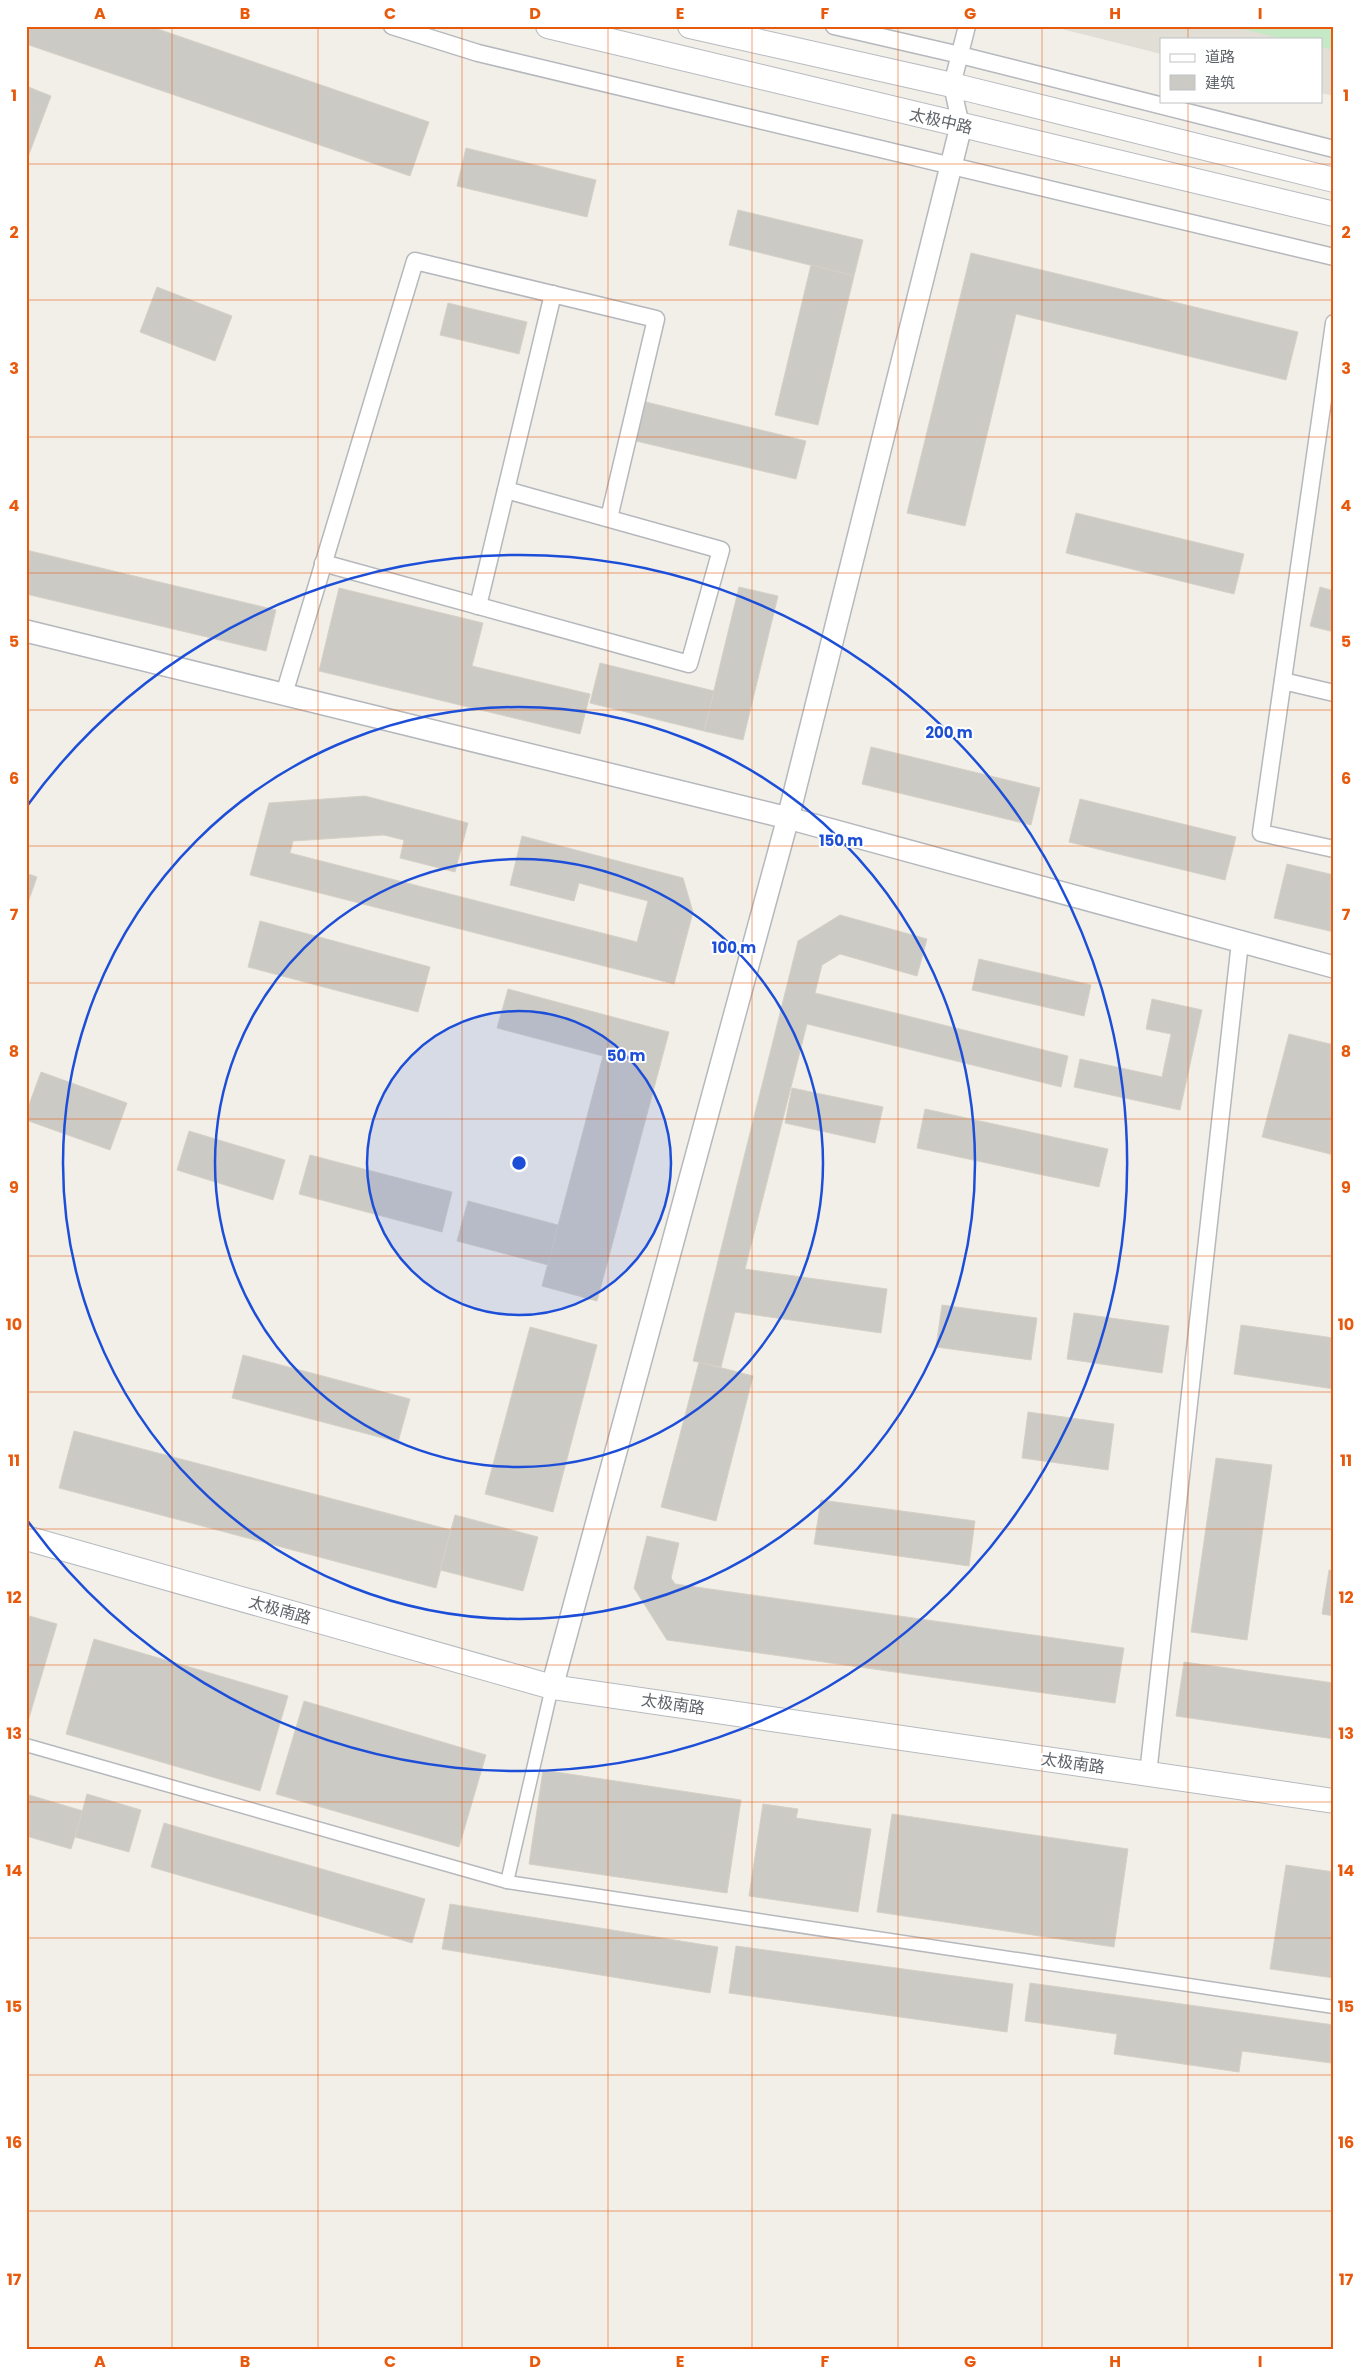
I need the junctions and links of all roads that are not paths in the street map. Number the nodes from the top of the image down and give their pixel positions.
1 (392, 26) edge
2 (548, 26) edge
3 (690, 26) edge
4 (834, 26) edge
5 (967, 26) edge
6 (960, 55) junction
7 (952, 85) junction
8 (961, 126) junction
9 (1334, 149) edge
10 (951, 166) junction
11 (1334, 180) edge
12 (1334, 214) edge
13 (1334, 258) edge
14 (553, 294) junction
15 (1334, 322) edge
16 (506, 490) junction
17 (609, 518) junction
18 (323, 563) junction
19 (478, 606) junction
20 (26, 631) edge
21 (1283, 681) junction
22 (1334, 693) edge
23 (284, 694) junction
24 (788, 818) junction
25 (1334, 850) edge
26 (1240, 942) junction
27 (1334, 967) edge
28 (26, 1538) edge
29 (552, 1687) junction
30 (26, 1745) edge
31 (1148, 1774) junction
32 (1334, 1801) edge
33 (507, 1882) junction
34 (1334, 2007) edge

1 - 10 street
2 - 8 main road, 太极中路
3 - 7 main road
4 - 6 street
5 - 6 street
6 - 7 street
6 - 9 street
7 - 8 street
7 - 11 main road
8 - 10 street
8 - 12 main road, 太极中路
10 - 13 street
10 - 24 street
14 - 16 street
14 - 17 street
14 - 18 street
15 - 21 street
16 - 17 street
16 - 19 street
17 - 19 street
18 - 19 street
18 - 23 street
20 - 23 street
21 - 22 street
21 - 25 street
23 - 24 street
24 - 26 street
24 - 29 street
26 - 27 street
26 - 31 street
28 - 29 main road, 太极南路
29 - 31 main road, 太极南路
29 - 33 street
30 - 33 street
31 - 32 main road, 太极南路
33 - 34 street

